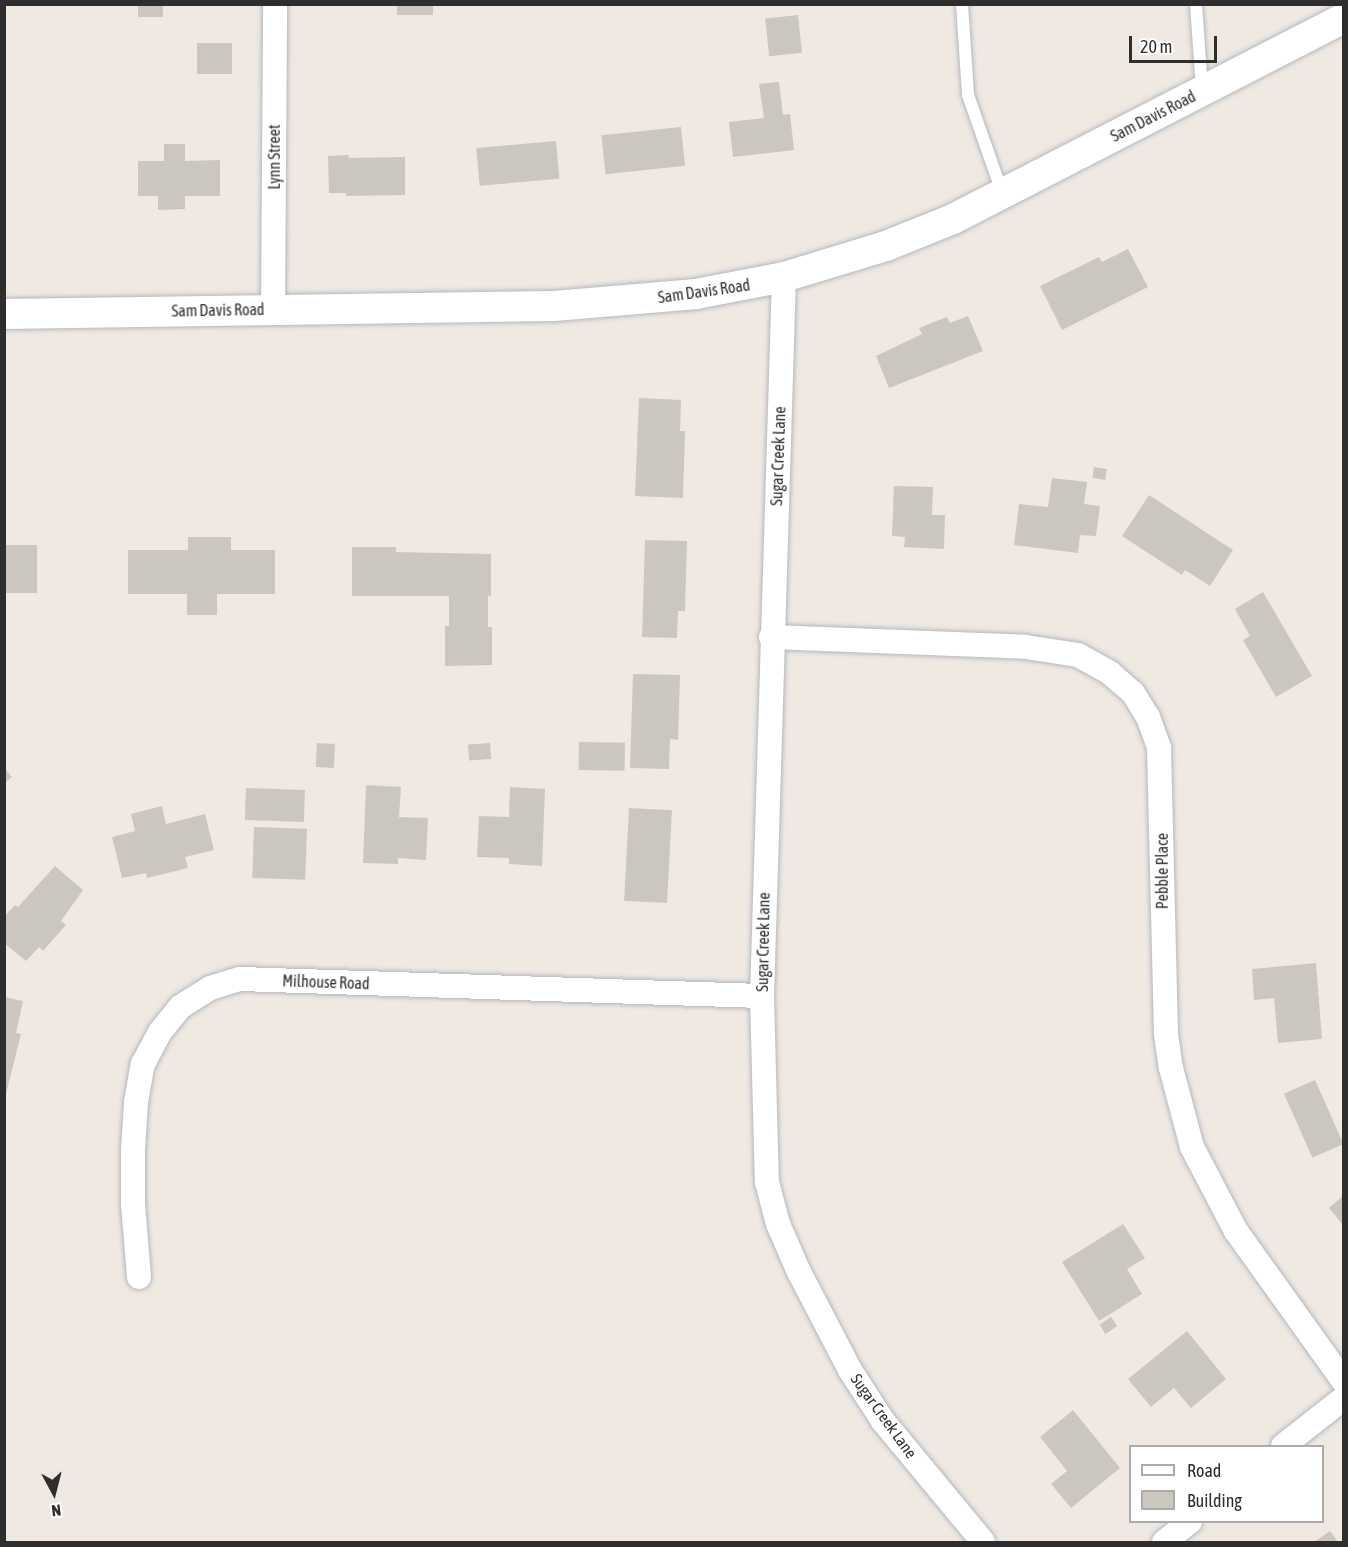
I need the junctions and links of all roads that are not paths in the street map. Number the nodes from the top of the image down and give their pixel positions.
1 (275, 4) edge
2 (962, 4) edge
3 (1196, 4) edge
4 (1344, 18) edge
5 (1202, 91) junction
6 (1002, 194) junction
7 (784, 278) junction
8 (273, 309) junction
9 (4, 314) edge
10 (771, 638) junction
11 (762, 996) junction
12 (139, 1277) dead end
13 (1344, 1382) edge
14 (1344, 1398) edge
15 (1284, 1445) edge
16 (1188, 1523) edge
17 (982, 1542) edge
18 (1164, 1542) edge

1 - 8 street, Lynn Street
2 - 6 lane
3 - 5 lane
4 - 5 street, Sam Davis Road
5 - 6 street, Sam Davis Road
6 - 7 street, Sam Davis Road
7 - 8 street, Sam Davis Road
7 - 10 street, Sugar Creek Lane
8 - 9 street, Sam Davis Road
10 - 11 street, Sugar Creek Lane
10 - 13 street, Pebble Place
11 - 12 street, Milhouse Road
11 - 17 street, Sugar Creek Lane
14 - 15 street
16 - 18 street

